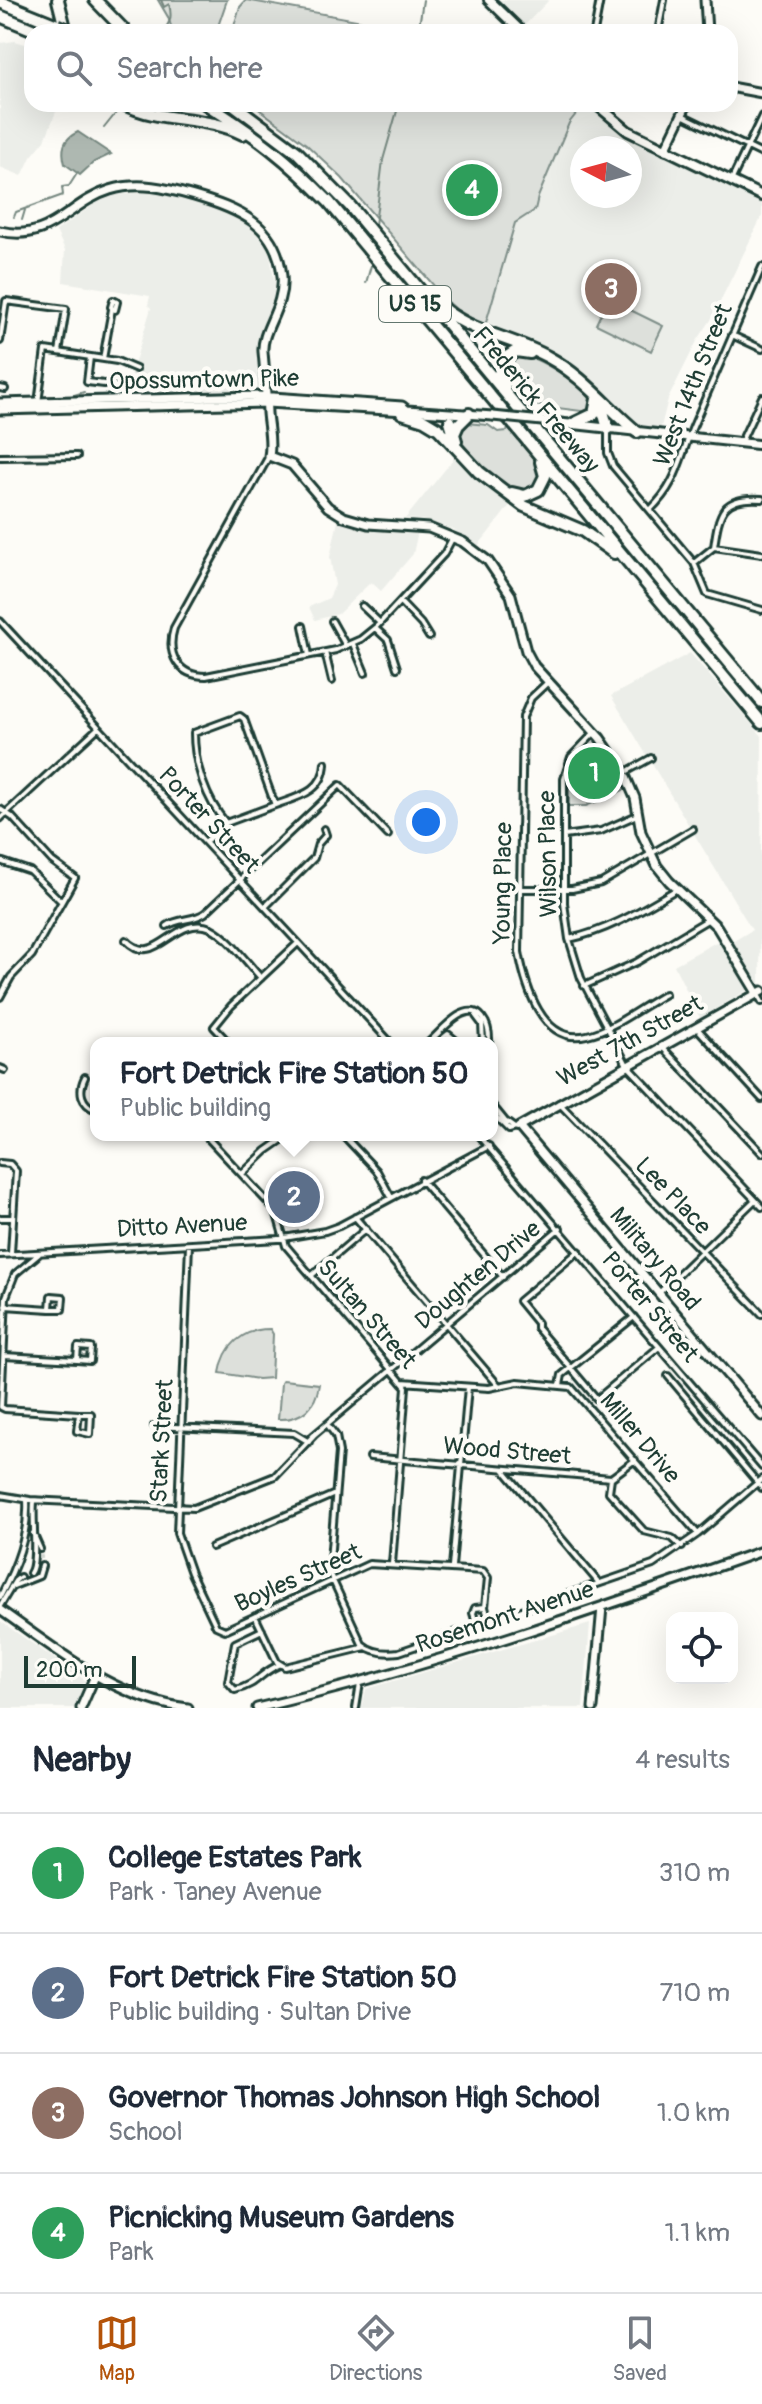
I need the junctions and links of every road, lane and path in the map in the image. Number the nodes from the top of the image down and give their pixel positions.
1 (58, 0) edge
2 (95, 0) edge
3 (489, 0) edge
4 (599, 0) edge
5 (664, 0) edge
6 (705, 0) edge
7 (0, 2) edge
8 (0, 16) edge
9 (50, 24) edge
10 (60, 24) edge
11 (118, 24) edge
12 (514, 24) edge
13 (595, 24) edge
14 (660, 24) edge
15 (706, 24) edge
16 (24, 26) edge
17 (738, 88) edge
18 (762, 93) edge
19 (145, 112) edge
20 (219, 112) edge
21 (244, 112) edge
22 (605, 112) edge
23 (683, 112) edge
24 (682, 115) junction
25 (762, 116) edge
26 (746, 147) junction
27 (665, 150) junction
28 (762, 154) edge
29 (298, 169) junction
30 (731, 181) junction
31 (762, 196) edge
32 (0, 231) edge
33 (762, 267) edge
34 (414, 284) junction
35 (112, 309) dead end
36 (732, 335) junction
37 (0, 341) edge
38 (762, 349) edge
39 (59, 352) junction
40 (90, 357) junction
41 (103, 359) junction
42 (136, 369) dead end
43 (87, 382) junction
44 (113, 385) dead end
45 (85, 391) dead end
46 (762, 397) edge
47 (597, 399) junction
48 (267, 400) junction
49 (0, 403) edge
50 (38, 406) junction
51 (608, 406) junction
52 (516, 407) junction
53 (0, 410) edge
54 (404, 411) junction
55 (469, 414) junction
56 (451, 417) junction
57 (573, 424) junction
58 (608, 429) junction
59 (637, 432) junction
60 (452, 437) junction
61 (688, 437) junction
62 (528, 441) junction
63 (741, 443) junction
64 (762, 445) edge
65 (77, 456) dead end
66 (269, 456) junction
67 (0, 457) edge
68 (762, 499) edge
69 (650, 510) junction
70 (454, 537) junction
71 (714, 547) junction
72 (762, 554) edge
73 (694, 563) junction
74 (634, 570) junction
75 (400, 602) junction
76 (362, 606) dead end
77 (762, 610) edge
78 (0, 621) edge
79 (332, 621) dead end
80 (380, 623) junction
81 (303, 626) dead end
82 (375, 628) junction
83 (429, 637) dead end
84 (353, 644) junction
85 (346, 646) junction
86 (325, 652) junction
87 (309, 655) junction
88 (397, 668) dead end
89 (365, 673) dead end
90 (332, 681) dead end
91 (547, 683) junction
92 (762, 702) edge
93 (762, 723) edge
94 (98, 728) junction
95 (595, 732) junction
96 (651, 758) dead end
97 (325, 763) dead end
98 (624, 773) junction
99 (275, 805) junction
100 (0, 809) edge
101 (6, 813) junction
102 (637, 815) junction
103 (0, 819) edge
104 (226, 823) junction
105 (324, 829) dead end
106 (693, 829) dead end
107 (388, 835) dead end
108 (564, 836) junction
109 (205, 842) junction
110 (651, 855) junction
111 (0, 861) edge
112 (239, 879) junction
113 (520, 889) junction
114 (564, 889) junction
115 (677, 889) junction
116 (61, 901) junction
117 (265, 907) junction
118 (709, 919) junction
119 (167, 926) dead end
120 (569, 939) junction
121 (126, 940) dead end
122 (299, 943) junction
123 (261, 978) junction
124 (584, 986) junction
125 (760, 992) edge
126 (665, 994) dead end
127 (0, 997) edge
128 (762, 1002) edge
129 (696, 1027) junction
130 (605, 1028) junction
131 (223, 1037) edge
132 (385, 1037) edge
133 (434, 1037) edge
134 (483, 1037) edge
135 (662, 1047) junction
136 (627, 1065) junction
137 (85, 1077) dead end
138 (762, 1099) edge
139 (559, 1103) junction
140 (90, 1106) edge
141 (498, 1112) edge
142 (498, 1119) edge
143 (518, 1128) junction
144 (211, 1141) edge
145 (280, 1141) edge
146 (349, 1141) edge
147 (484, 1141) edge
148 (489, 1146) junction
149 (762, 1153) edge
150 (0, 1163) edge
151 (242, 1174) junction
152 (421, 1180) junction
153 (391, 1197) junction
154 (755, 1200) junction
155 (762, 1207) edge
156 (355, 1217) junction
157 (0, 1218) edge
158 (13, 1218) junction
159 (560, 1228) junction
160 (366, 1229) junction
161 (282, 1238) junction
162 (189, 1245) junction
163 (579, 1251) junction
164 (42, 1252) junction
165 (702, 1252) junction
166 (11, 1253) junction
167 (24, 1253) junction
168 (0, 1255) edge
169 (28, 1261) junction
170 (311, 1276) junction
171 (503, 1277) junction
172 (658, 1294) junction
173 (5, 1306) junction
174 (50, 1309) dead end
175 (762, 1314) edge
176 (634, 1317) junction
177 (447, 1325) junction
178 (660, 1346) junction
179 (3, 1356) junction
180 (77, 1360) junction
181 (572, 1369) junction
182 (391, 1372) junction
183 (668, 1376) dead end
184 (401, 1381) junction
185 (563, 1385) junction
186 (499, 1386) junction
187 (468, 1387) junction
188 (1, 1408) edge
189 (79, 1414) junction
190 (762, 1416) edge
191 (327, 1424) junction
192 (154, 1426) dead end
193 (180, 1428) junction
194 (309, 1442) junction
195 (370, 1457) dead end
196 (401, 1460) junction
197 (635, 1460) junction
198 (461, 1465) junction
199 (762, 1467) edge
200 (503, 1469) junction
201 (611, 1478) junction
202 (761, 1483) edge
203 (335, 1494) junction
204 (0, 1495) edge
205 (30, 1500) junction
206 (177, 1508) junction
207 (32, 1533) junction
208 (698, 1534) junction
209 (212, 1547) dead end
210 (682, 1547) junction
211 (40, 1549) tunnel mouth
212 (762, 1551) edge
213 (392, 1564) junction
214 (42, 1566) dead end
215 (452, 1568) junction
216 (30, 1573) dead end
217 (20, 1577) dead end
218 (331, 1579) junction
219 (599, 1583) junction
220 (11, 1587) junction
221 (0, 1597) edge
222 (485, 1607) junction
223 (602, 1607) junction
224 (0, 1608) edge
225 (255, 1616) junction
226 (489, 1621) junction
227 (477, 1626) junction
228 (219, 1629) joint
229 (262, 1630) junction
230 (366, 1647) junction
231 (279, 1664) junction
232 (95, 1676) junction
233 (360, 1683) junction
234 (81, 1708) edge
235 (188, 1708) edge
236 (257, 1708) edge
237 (356, 1708) edge
238 (593, 1708) edge

1 - 10 highway
2 - 11 highway
3 - 12 main road
4 - 13 street
5 - 14 street
6 - 15 street
7 - 9 highway
8 - 16 highway
17 - 18 street
19 - 29 highway
20 - 29 highway, US 15
21 - 34 highway, Frederick Freeway / US 15
22 - 27 main road
23 - 24 street
24 - 26 street
24 - 27 street
25 - 26 street
26 - 28 street
26 - 30 street
27 - 30 main road
29 - 62 highway, Frederick Freeway / US 15
30 - 31 main road
32 - 48 street
33 - 36 street, West 14th Street
34 - 51 highway
34 - 52 highway, Frederick Freeway / US 15
35 - 41 street
36 - 38 street
36 - 61 street, West 14th Street
37 - 39 street
39 - 40 street
39 - 50 street
40 - 41 street
40 - 43 street
41 - 42 street
43 - 44 street
43 - 45 street
46 - 63 street
47 - 52 highway
47 - 57 highway
47 - 58 highway
48 - 50 street, Opossumtown Pike
48 - 54 street, Opossumtown Pike
48 - 66 street
49 - 50 street, Opossumtown Pike
50 - 53 street, Opossumtown Pike
51 - 58 highway
51 - 59 highway
52 - 92 highway, Frederick Freeway / US 15
54 - 56 street, Opossumtown Pike
54 - 60 highway
55 - 56 street, Opossumtown Pike
55 - 57 street, Opossumtown Pike, bridge
55 - 60 highway
56 - 60 highway
57 - 58 street, Opossumtown Pike
58 - 59 street, Opossumtown Pike
58 - 69 street
59 - 61 street, Opossumtown Pike
60 - 62 highway
60 - 74 highway
61 - 63 street, Opossumtown Pike
61 - 69 street, West 14th Street
62 - 74 highway, Frederick Freeway / US 15
63 - 64 street, Opossumtown Pike
65 - 67 street
66 - 70 street
66 - 87 street
68 - 71 street
69 - 73 street
70 - 75 street
70 - 91 street
71 - 72 street
71 - 73 street
73 - 77 street
74 - 93 highway, Frederick Freeway / US 15
75 - 80 street
75 - 83 street
76 - 80 street
78 - 94 street, Porter Street
79 - 85 street
80 - 82 street
81 - 87 street
82 - 84 street
82 - 88 street
84 - 85 street
84 - 89 street
85 - 86 street
86 - 87 street
86 - 90 street
91 - 95 street
91 - 113 street, Young Place
94 - 101 street
94 - 109 street, Porter Street
95 - 98 street
95 - 108 street, Wilson Place
96 - 98 street
97 - 99 street
98 - 102 street
99 - 104 street
99 - 104 street
100 - 101 street
101 - 103 street
101 - 116 street
102 - 108 street
102 - 110 street
104 - 109 street
105 - 117 street
106 - 110 street
107 - 112 street
108 - 114 street, Wilson Place
109 - 112 street, Porter Street
110 - 114 street
110 - 115 street
111 - 116 street
112 - 117 street, Porter Street
112 - 119 street
113 - 114 street
113 - 130 street, Young Place
114 - 120 street, Wilson Place
115 - 118 street
115 - 120 street
116 - 127 street
117 - 122 street, Porter Street
118 - 124 street
118 - 125 street
120 - 124 street, Wilson Place
121 - 123 street
122 - 123 street
122 - 132 street, Porter Street
123 - 131 street
124 - 130 street, Wilson Place
125 - 128 street
125 - 129 street, West 7th Street
126 - 130 street
129 - 135 street, West 7th Street
129 - 138 street
130 - 136 street, Wilson Place
133 - 134 street
135 - 136 street, West 7th Street
135 - 149 street
136 - 139 street, West 7th Street
136 - 154 street, Wilson Place
137 - 140 street
139 - 143 street, West 7th Street
139 - 165 street, Lee Place
141 - 143 street
142 - 143 street
143 - 172 street, Military Road
144 - 151 street, Sultan Street
145 - 151 street
146 - 153 street
147 - 148 street, Porter Street
148 - 152 street, Ditto Avenue
148 - 159 street, Porter Street
150 - 158 street
151 - 161 street, Sultan Street
152 - 153 street, Ditto Avenue
152 - 171 street
153 - 156 street, Ditto Avenue
154 - 155 street, Wilson Place
154 - 165 street
156 - 160 street
156 - 161 street, Ditto Avenue
157 - 158 street
158 - 166 street
159 - 163 street, Porter Street
159 - 171 street, Doughten Drive
160 - 170 street
160 - 177 street
161 - 162 street, Ditto Avenue
161 - 170 street, Sultan Street
162 - 164 street, Ditto Avenue
162 - 193 street, Stark Street
163 - 176 street, Porter Street
163 - 181 street
164 - 167 street, Ditto Avenue
164 - 169 street
165 - 172 street
165 - 175 street, Lee Place
166 - 167 street, Ditto Avenue
166 - 168 street, Ditto Avenue
167 - 169 street
169 - 173 street
170 - 182 street, Sultan Street
171 - 177 street, Doughten Drive
172 - 190 street, Military Road
173 - 174 street
173 - 179 street
176 - 178 street, Porter Street
176 - 181 street
177 - 182 street, Doughten Drive
177 - 186 street
178 - 181 street
178 - 199 street, Porter Street
179 - 180 street
179 - 188 street
180 - 180 street
181 - 185 street
182 - 184 street, Sultan Street
182 - 191 street, Doughten Drive
183 - 202 street
184 - 187 street
184 - 196 street, Sultan Street
185 - 186 street
185 - 197 street, Miller Drive
186 - 187 street
187 - 198 street
188 - 189 street
189 - 189 street
191 - 194 street, Doughten Drive
191 - 203 street
192 - 193 street
193 - 194 street
193 - 206 street, Stark Street
194 - 206 street, Doughten Drive
195 - 196 street, Wood Street
196 - 198 street, Wood Street
196 - 213 street, Sultan Street
197 - 201 street
197 - 208 street, Miller Drive
198 - 200 street, Wood Street
198 - 215 street
200 - 201 street, Wood Street
200 - 219 street
201 - 210 street
202 - 208 street
203 - 209 street
203 - 218 street
204 - 205 street, Doughten Drive
205 - 206 street, Doughten Drive
205 - 207 street
205 - 221 street
206 - 228 street, Stark Street
207 - 211 street
207 - 216 street
208 - 210 street
210 - 219 street
212 - 223 street, Rosemont Avenue
213 - 215 street, Boyles Street
213 - 218 street, Boyles Street
214 - 220 street
215 - 222 street, Boyles Street
217 - 220 street
218 - 225 street, Boyles Street
218 - 230 street
219 - 226 street
220 - 224 street
222 - 226 street, Boyles Street
222 - 227 street
223 - 233 street, Rosemont Avenue
223 - 238 street
224 - 232 street
225 - 228 street, Boyles Street
225 - 229 street
226 - 227 street
227 - 230 street
229 - 231 street
229 - 231 street
230 - 231 street
232 - 234 street
232 - 235 street
233 - 236 street, Rosemont Avenue
233 - 237 street

